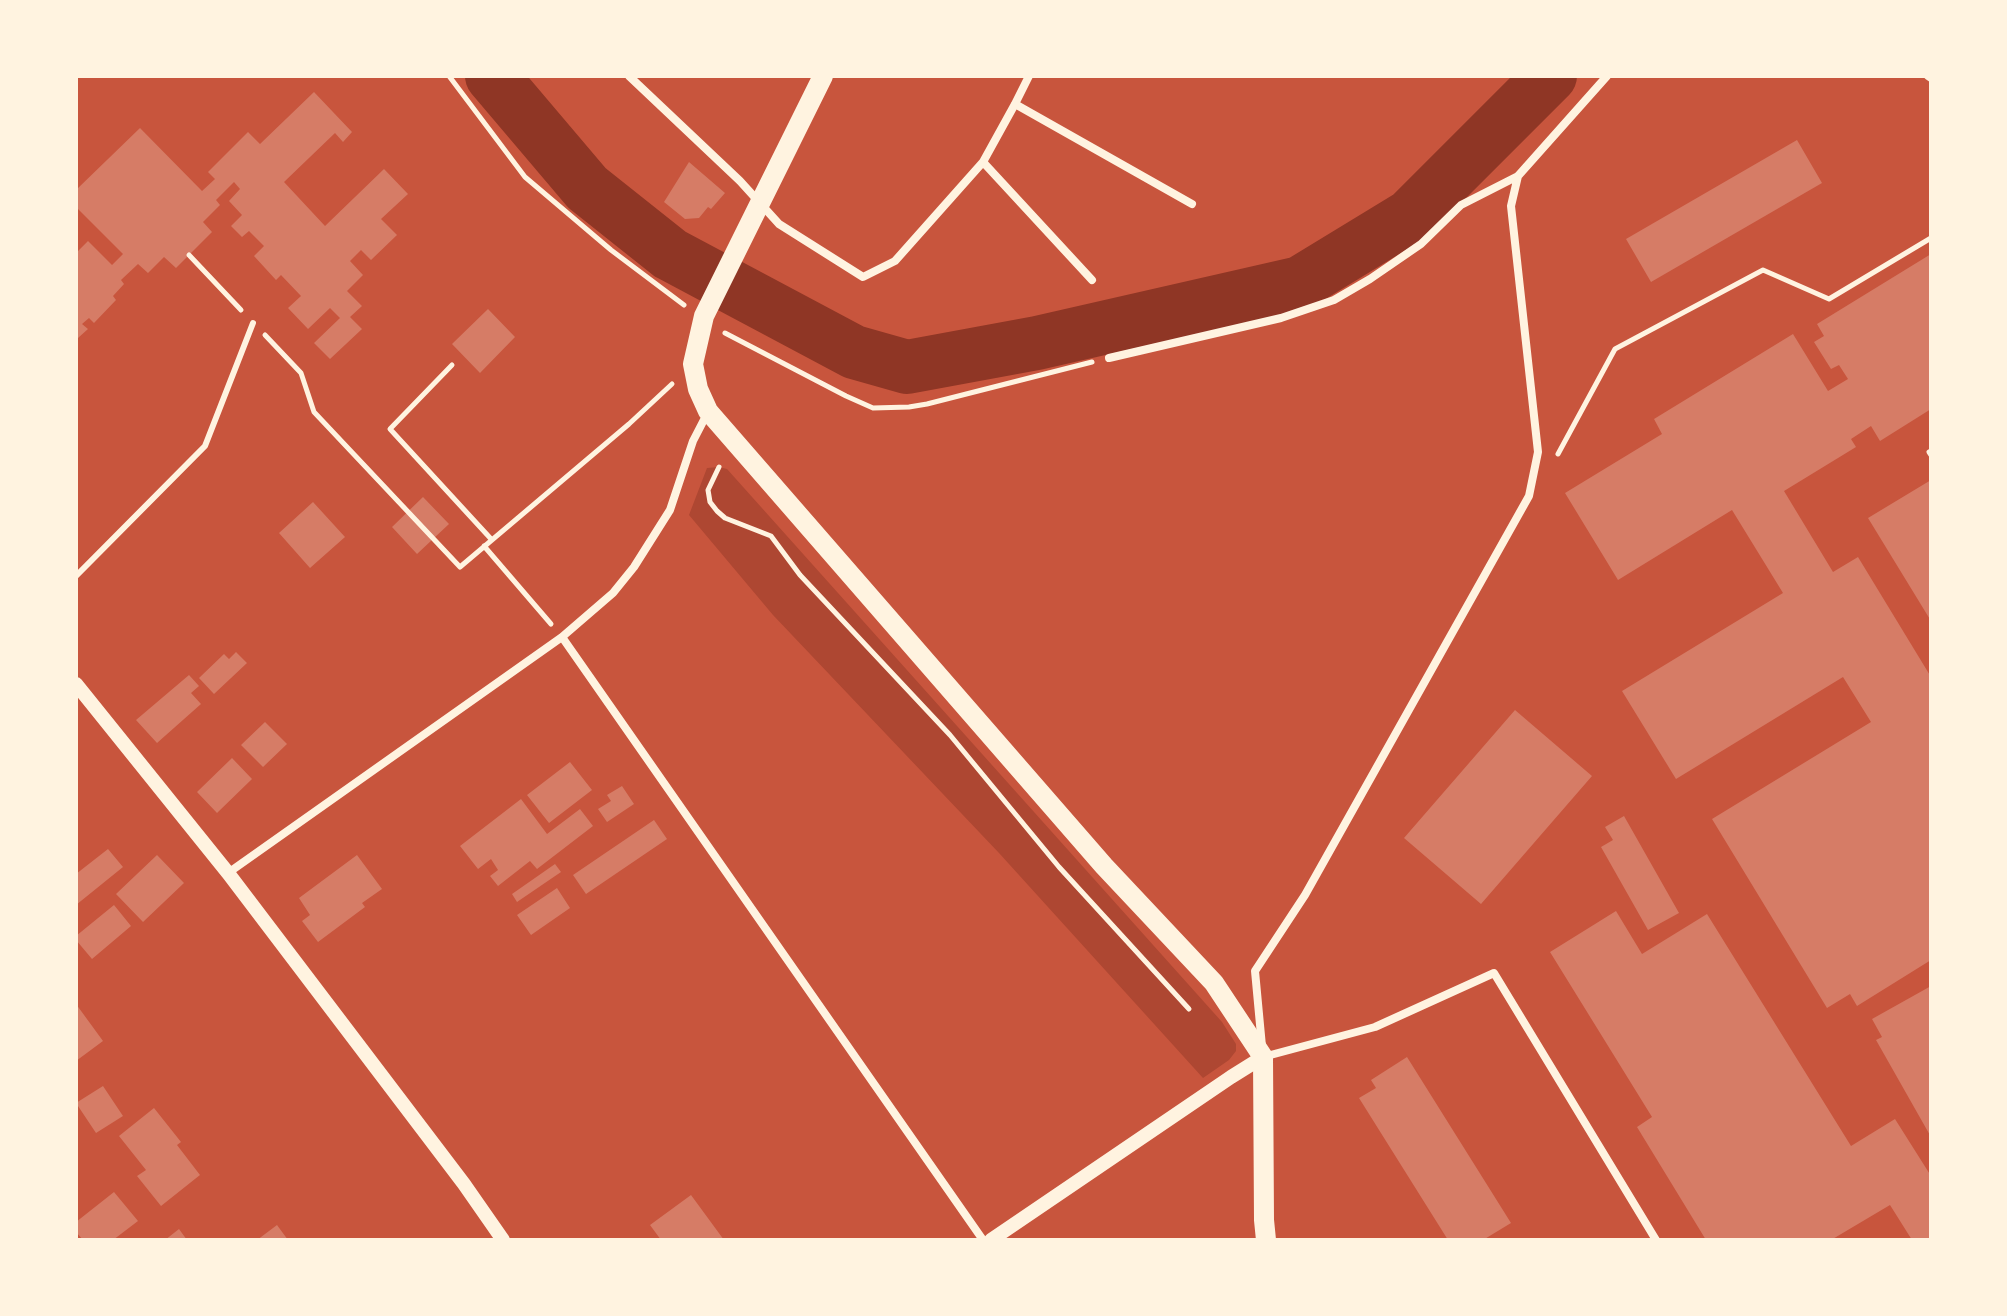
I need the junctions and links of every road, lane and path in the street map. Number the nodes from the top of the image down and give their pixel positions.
1 (449, 76) edge
2 (629, 76) edge
3 (823, 76) edge
4 (1029, 76) edge
5 (1607, 76) edge
6 (1015, 104) junction
7 (983, 162) junction
8 (1518, 176) junction
9 (1192, 204) dead end
10 (756, 208) junction
11 (1931, 238) edge
12 (189, 255) dead end
13 (1092, 280) dead end
14 (706, 312) junction
15 (253, 323) junction
16 (1109, 358) joint
17 (693, 364) junction
18 (452, 365) dead end
19 (708, 411) junction
20 (1555, 459) dead end
21 (719, 467) dead end
22 (492, 540) junction
23 (484, 546) junction
24 (76, 576) edge
25 (562, 637) junction
26 (76, 684) edge
27 (228, 873) junction
28 (1189, 1009) dead end
29 (1263, 1057) junction
30 (503, 1240) edge
31 (983, 1240) edge
32 (991, 1240) edge
33 (1266, 1240) edge
34 (1656, 1240) edge

1 - 14 path
2 - 10 street
3 - 10 main road
4 - 6 street
5 - 8 street
6 - 7 street
6 - 9 street
7 - 10 street
7 - 13 street
8 - 16 street
8 - 29 street
10 - 14 main road
11 - 20 path
12 - 15 path
14 - 16 path
14 - 17 main road
15 - 23 path
15 - 24 lane
17 - 19 main road
17 - 22 path
18 - 22 path
19 - 25 street
19 - 29 main road
21 - 28 path
22 - 23 path
23 - 25 path
25 - 27 street
25 - 31 street
26 - 27 street
27 - 30 street
29 - 32 street
29 - 33 main road
29 - 34 street

